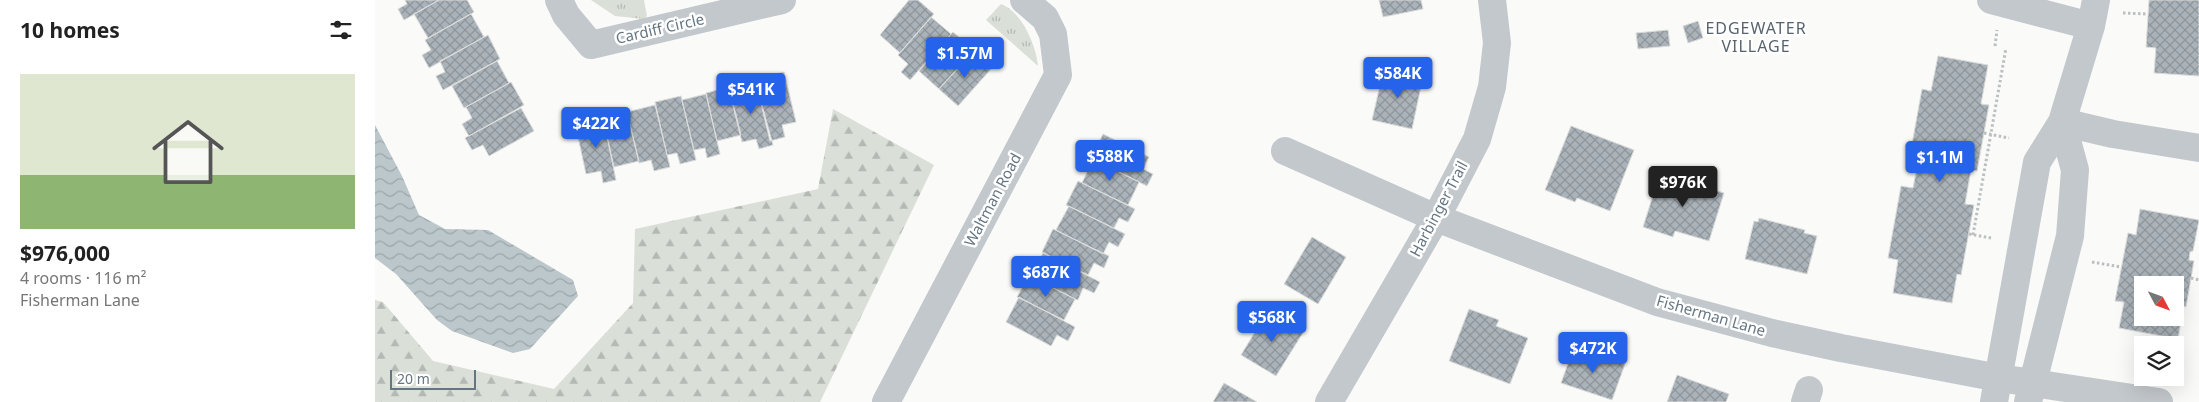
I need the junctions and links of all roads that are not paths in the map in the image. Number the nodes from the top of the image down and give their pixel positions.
1 (559, 0) edge
2 (782, 0) edge
3 (1024, 0) edge
4 (1492, 0) edge
5 (1991, 0) edge
6 (2094, 13) edge
7 (2062, 122) junction
8 (2199, 148) edge
9 (1285, 151) dead end
10 (1436, 218) junction
11 (1996, 390) edge
12 (2030, 392) edge
13 (886, 402) edge
14 (1329, 402) edge
15 (2159, 402) edge

1 - 2 street, Cardiff Circle
3 - 13 street, Waltman Road
4 - 10 street, Harbinger Trail
5 - 6 street
6 - 7 street
7 - 8 street
7 - 11 street
7 - 12 street
9 - 10 street, Fisherman Lane
10 - 11 street, Fisherman Lane
10 - 14 street, Harbinger Trail
11 - 12 street, Fisherman Lane
12 - 15 street, Fisherman Lane

